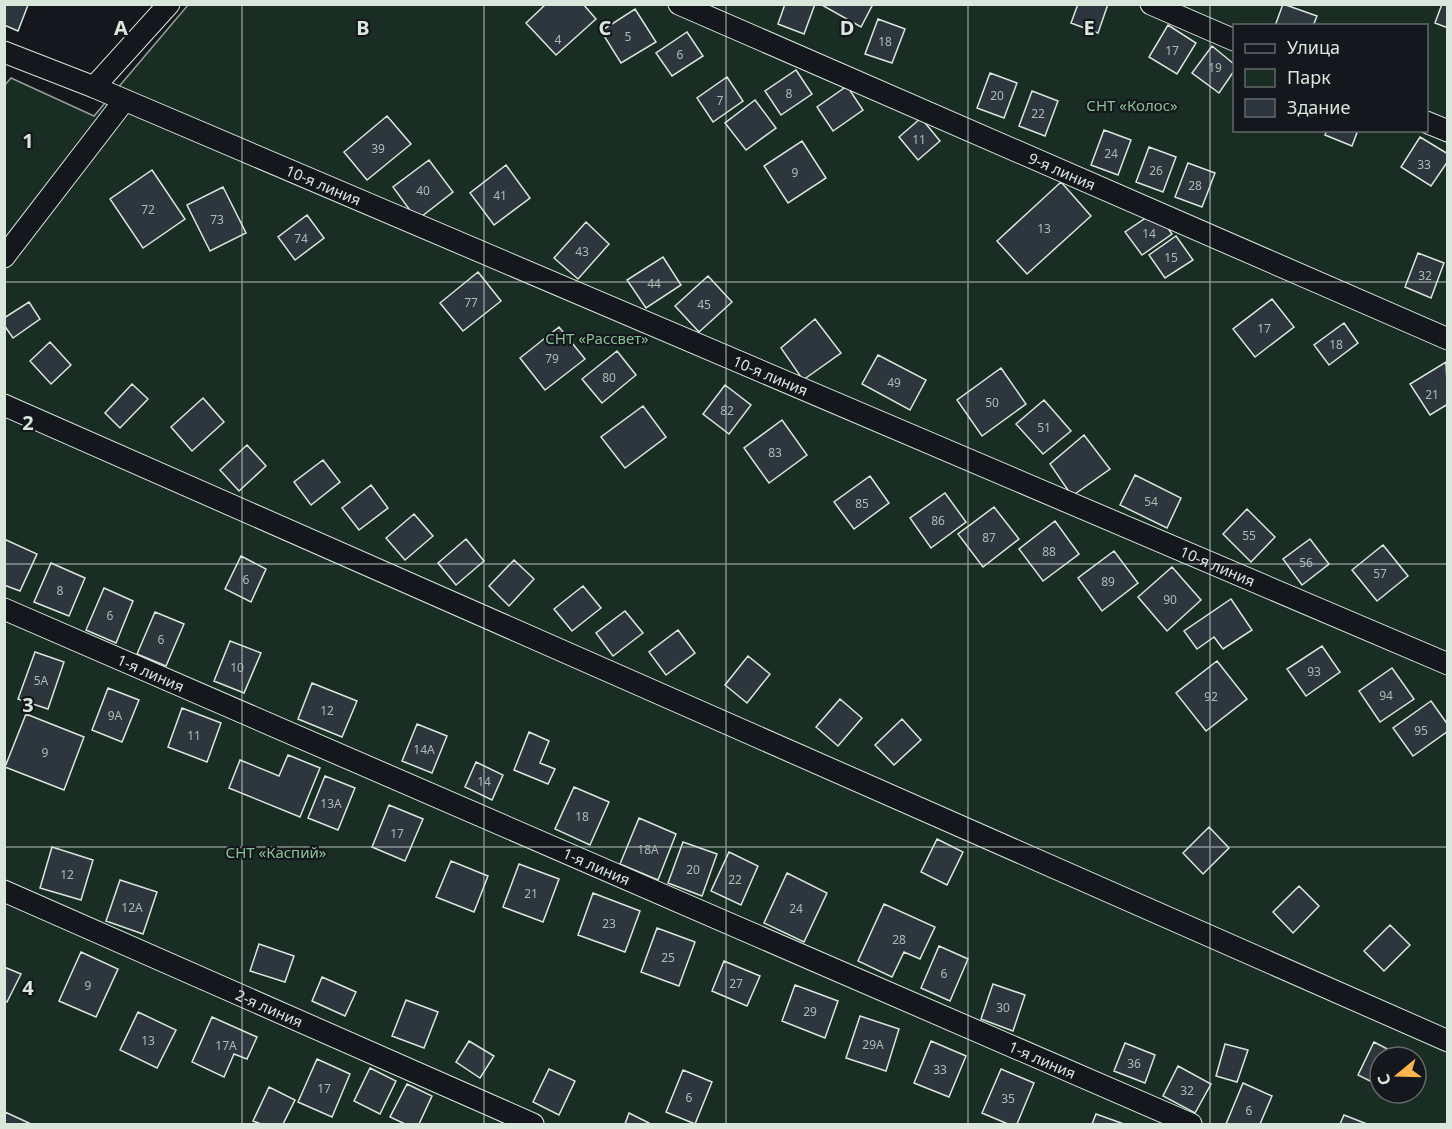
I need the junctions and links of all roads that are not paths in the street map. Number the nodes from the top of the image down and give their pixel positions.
1 (169, 4) edge
2 (679, 4) edge
3 (1150, 4) edge
4 (1233, 40) edge
5 (4, 52) edge
6 (94, 87) junction
7 (124, 101) junction
8 (1428, 123) edge
9 (1448, 131) edge
10 (4, 257) edge
11 (1448, 339) edge
12 (4, 405) edge
13 (4, 609) edge
14 (1448, 664) edge
15 (4, 891) edge
16 (1448, 1041) edge
17 (533, 1125) edge
18 (1191, 1125) edge

1 - 6 street
2 - 11 street, 9-я линия
3 - 4 street
5 - 6 street, 10-я линия
6 - 7 street, 10-я линия
7 - 10 street
7 - 14 street, 10-я линия
8 - 9 street
12 - 16 street
13 - 18 street, 1-я линия
15 - 17 street, 2-я линия

